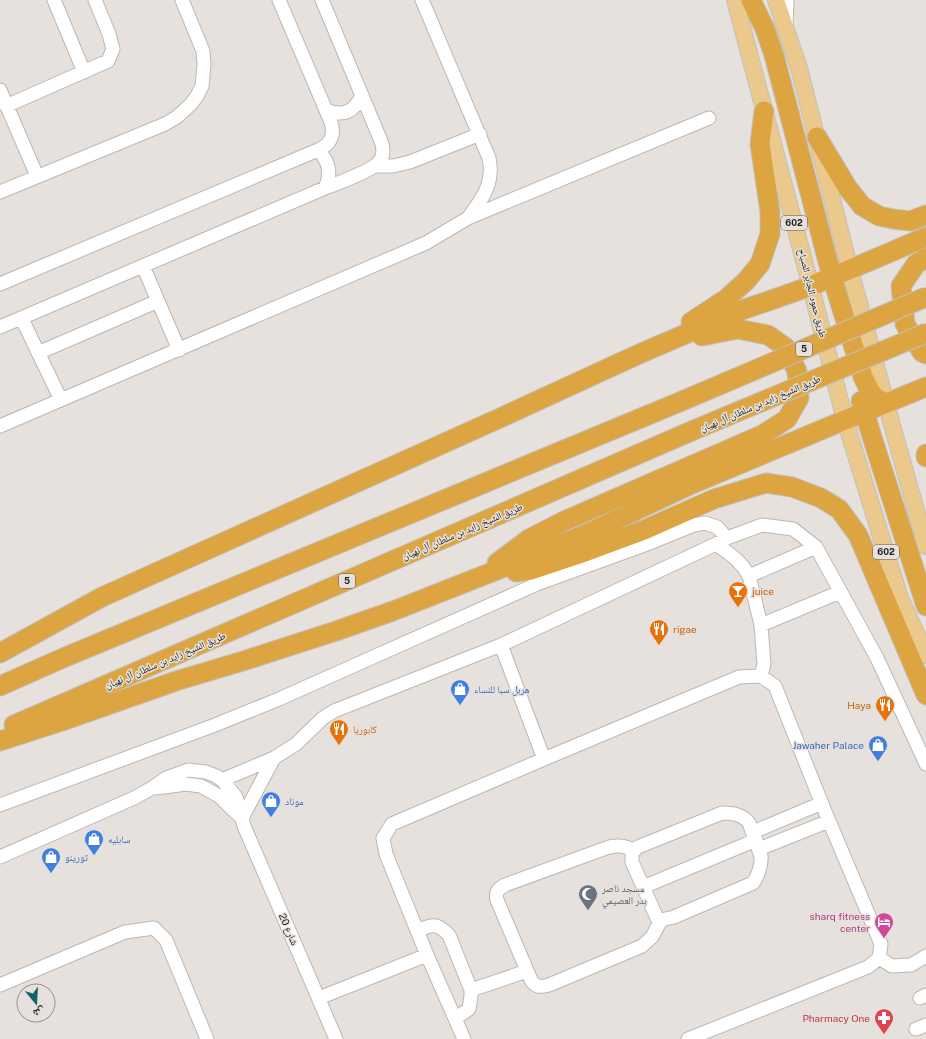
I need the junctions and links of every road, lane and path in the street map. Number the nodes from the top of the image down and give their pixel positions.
1 (54, 0) edge
2 (95, 0) edge
3 (182, 0) edge
4 (280, 0) edge
5 (322, 0) edge
6 (422, 0) edge
7 (735, 0) edge
8 (751, 0) edge
9 (776, 0) edge
10 (787, 0) edge
11 (786, 28) junction
12 (84, 72) junction
13 (0, 90) edge
14 (362, 95) junction
15 (6, 106) junction
16 (326, 110) junction
17 (764, 111) junction
18 (709, 118) dead end
19 (480, 134) junction
20 (817, 138) junction
21 (318, 150) junction
22 (376, 166) junction
23 (37, 176) junction
24 (325, 188) junction
25 (0, 192) edge
26 (926, 215) edge
27 (468, 218) junction
28 (926, 237) edge
29 (926, 258) edge
30 (142, 266) junction
31 (850, 270) junction
32 (832, 277) junction
33 (0, 284) edge
34 (811, 286) junction
35 (926, 297) edge
36 (158, 301) junction
37 (22, 318) junction
38 (0, 327) edge
39 (926, 333) edge
40 (666, 343) junction
41 (179, 350) junction
42 (38, 353) junction
43 (639, 354) junction
44 (926, 354) edge
45 (926, 387) edge
46 (61, 400) junction
47 (886, 403) junction
48 (865, 412) junction
49 (845, 420) junction
50 (0, 426) edge
51 (722, 541) junction
52 (926, 546) edge
53 (816, 547) junction
54 (482, 576) junction
55 (749, 576) junction
56 (840, 592) junction
57 (926, 606) edge
58 (761, 626) junction
59 (501, 645) junction
60 (0, 653) edge
61 (926, 655) edge
62 (761, 676) junction
63 (0, 686) edge
64 (926, 695) edge
65 (0, 731) edge
66 (0, 741) edge
67 (274, 758) junction
68 (544, 759) junction
69 (926, 764) edge
70 (222, 780) junction
71 (152, 788) junction
72 (822, 803) junction
73 (0, 805) edge
74 (242, 818) junction
75 (829, 821) junction
76 (756, 840) junction
77 (634, 850) junction
78 (0, 856) edge
79 (643, 887) junction
80 (661, 920) junction
81 (418, 930) junction
82 (427, 955) junction
83 (926, 956) edge
84 (879, 958) junction
85 (527, 971) junction
86 (0, 985) edge
87 (471, 990) junction
88 (319, 998) junction
89 (456, 1018) junction
90 (206, 1039) edge
91 (336, 1039) edge
92 (464, 1039) edge
93 (688, 1039) edge

1 - 12 street
2 - 12 street
3 - 23 street
4 - 16 street
5 - 14 street
6 - 19 street
7 - 17 main road, طريق حمود الجابر الصباح / 602
8 - 32 highway
9 - 11 main road
10 - 11 street
11 - 20 main road
12 - 15 street
13 - 15 street
14 - 16 street
14 - 22 street
15 - 23 street
16 - 21 street
17 - 34 main road, طريق حمود الجابر الصباح / 602
17 - 43 highway
18 - 27 street
19 - 22 street
19 - 27 street
20 - 26 highway
20 - 31 main road
21 - 24 street
21 - 33 street
22 - 24 street
23 - 25 street
24 - 30 street
27 - 41 street
28 - 31 highway
29 - 44 highway
30 - 36 street
30 - 37 street
31 - 32 highway
31 - 47 main road
32 - 34 highway
32 - 47 highway
34 - 40 highway
34 - 48 highway
34 - 49 main road, طريق حمود الجابر الصباح / 602
35 - 63 highway, 5, bridge
36 - 41 street
36 - 42 street
37 - 38 street
37 - 42 street
39 - 65 highway, طريق الشيخ زايد بن سلطان آل نهيان / 5, bridge
40 - 43 highway
40 - 54 highway
41 - 46 street
42 - 46 street
43 - 60 highway
45 - 47 highway
46 - 50 street
47 - 48 highway
47 - 52 main road
48 - 49 highway
48 - 57 highway
49 - 54 highway
49 - 61 main road, طريق حمود الجابر الصباح / 602
51 - 53 street
51 - 55 street
51 - 59 street
51 - 73 street
53 - 55 street
53 - 56 street
54 - 64 highway
54 - 66 highway
55 - 58 street
56 - 58 street
56 - 69 street
58 - 62 street
59 - 67 street
59 - 68 street
62 - 68 street
62 - 72 street
67 - 70 street
67 - 74 street
68 - 81 street
70 - 71 street
70 - 74 street, شارع 20
71 - 74 street
71 - 78 street
72 - 75 street
72 - 76 street
74 - 88 street, شارع 20
75 - 76 street
75 - 84 street
76 - 77 street
76 - 79 street
76 - 80 street
77 - 79 street
77 - 85 street
79 - 80 street
80 - 85 street
81 - 82 street
81 - 87 street
82 - 88 street
82 - 89 street
83 - 84 street
84 - 93 street
85 - 87 street
86 - 90 street
87 - 89 street
88 - 91 street, شارع 20
89 - 92 street

